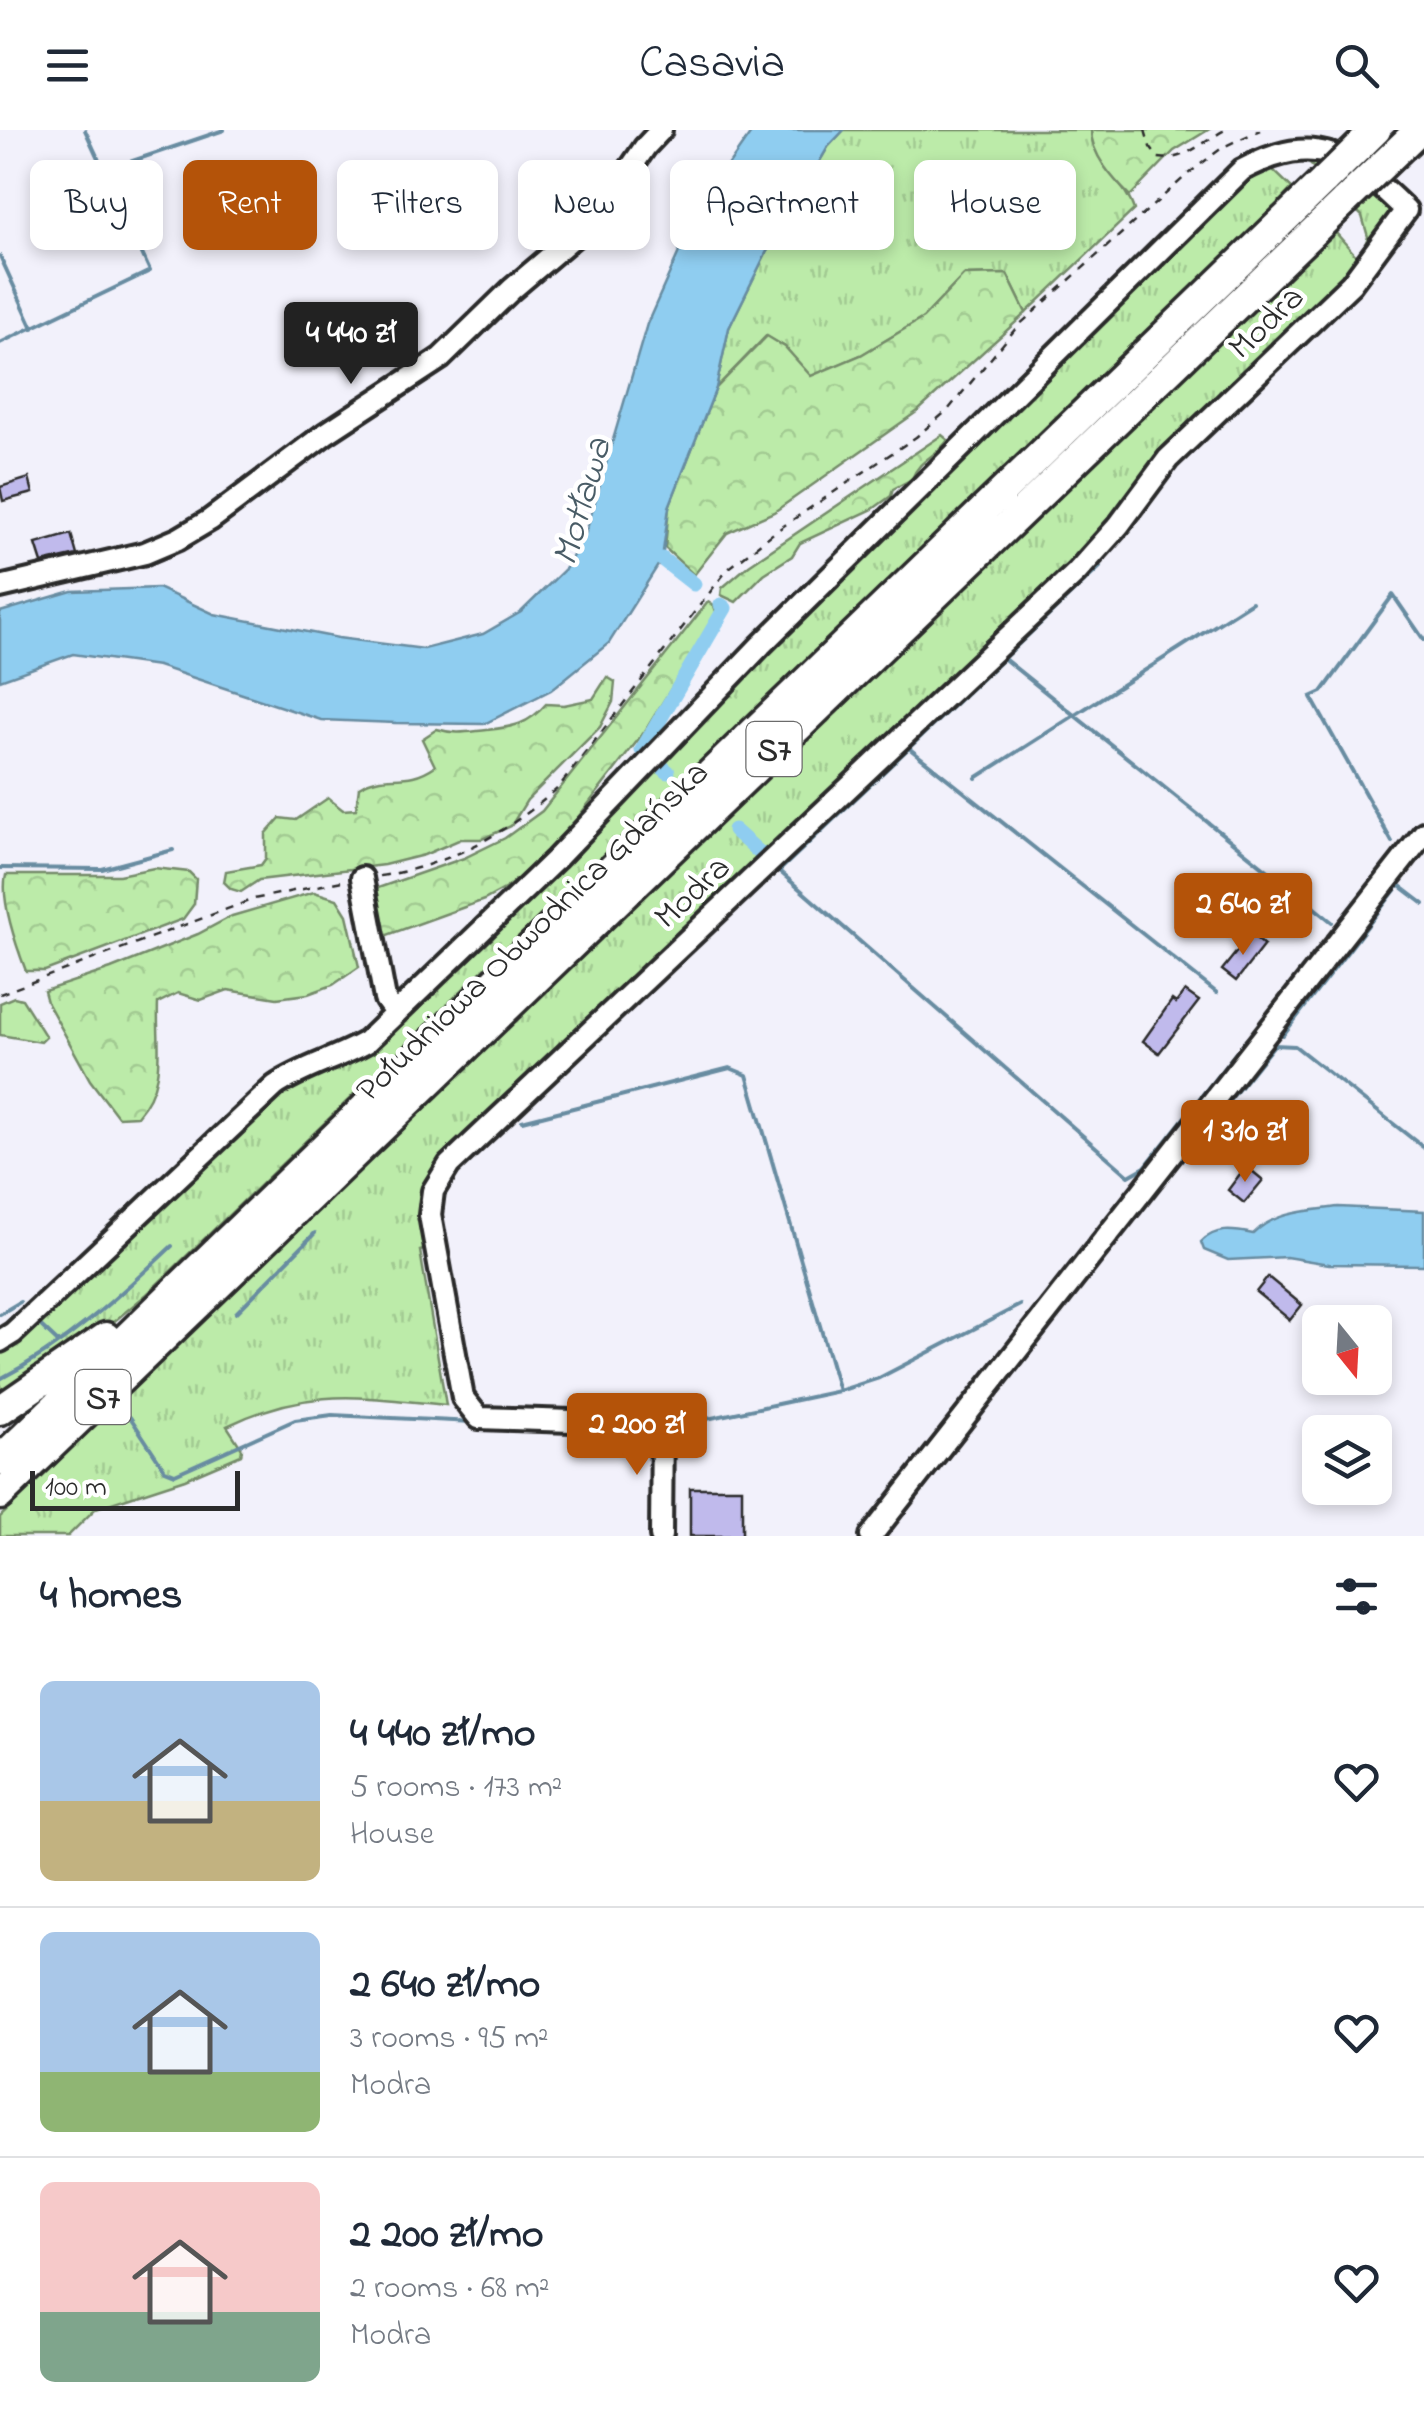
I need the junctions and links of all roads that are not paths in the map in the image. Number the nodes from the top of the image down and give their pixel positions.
1 (661, 130) edge
2 (1376, 130) edge
3 (1419, 130) edge
4 (1415, 208) edge
5 (1000, 513) junction
6 (0, 587) edge
7 (852, 656) junction
8 (1424, 833) edge
9 (362, 878) road end
10 (395, 1013) junction
11 (190, 1276) junction
12 (0, 1341) edge
13 (0, 1410) edge
14 (0, 1460) edge
15 (0, 1495) edge
16 (662, 1536) edge
17 (871, 1536) edge

1 - 6 street
2 - 5 highway, Południowa Obwodnica Gdańska / S7, bridge
3 - 5 highway, Południowa Obwodnica Gdańska / S7, bridge
4 - 10 street, Modra
4 - 16 street, Modra
5 - 7 highway, Południowa Obwodnica Gdańska / S7
5 - 7 street
7 - 11 highway, Południowa Obwodnica Gdańska / S7
7 - 15 highway, Południowa Obwodnica Gdańska / S7
8 - 17 street
9 - 10 street
10 - 12 street, Modra
11 - 13 highway
11 - 14 highway, Południowa Obwodnica Gdańska / S7

